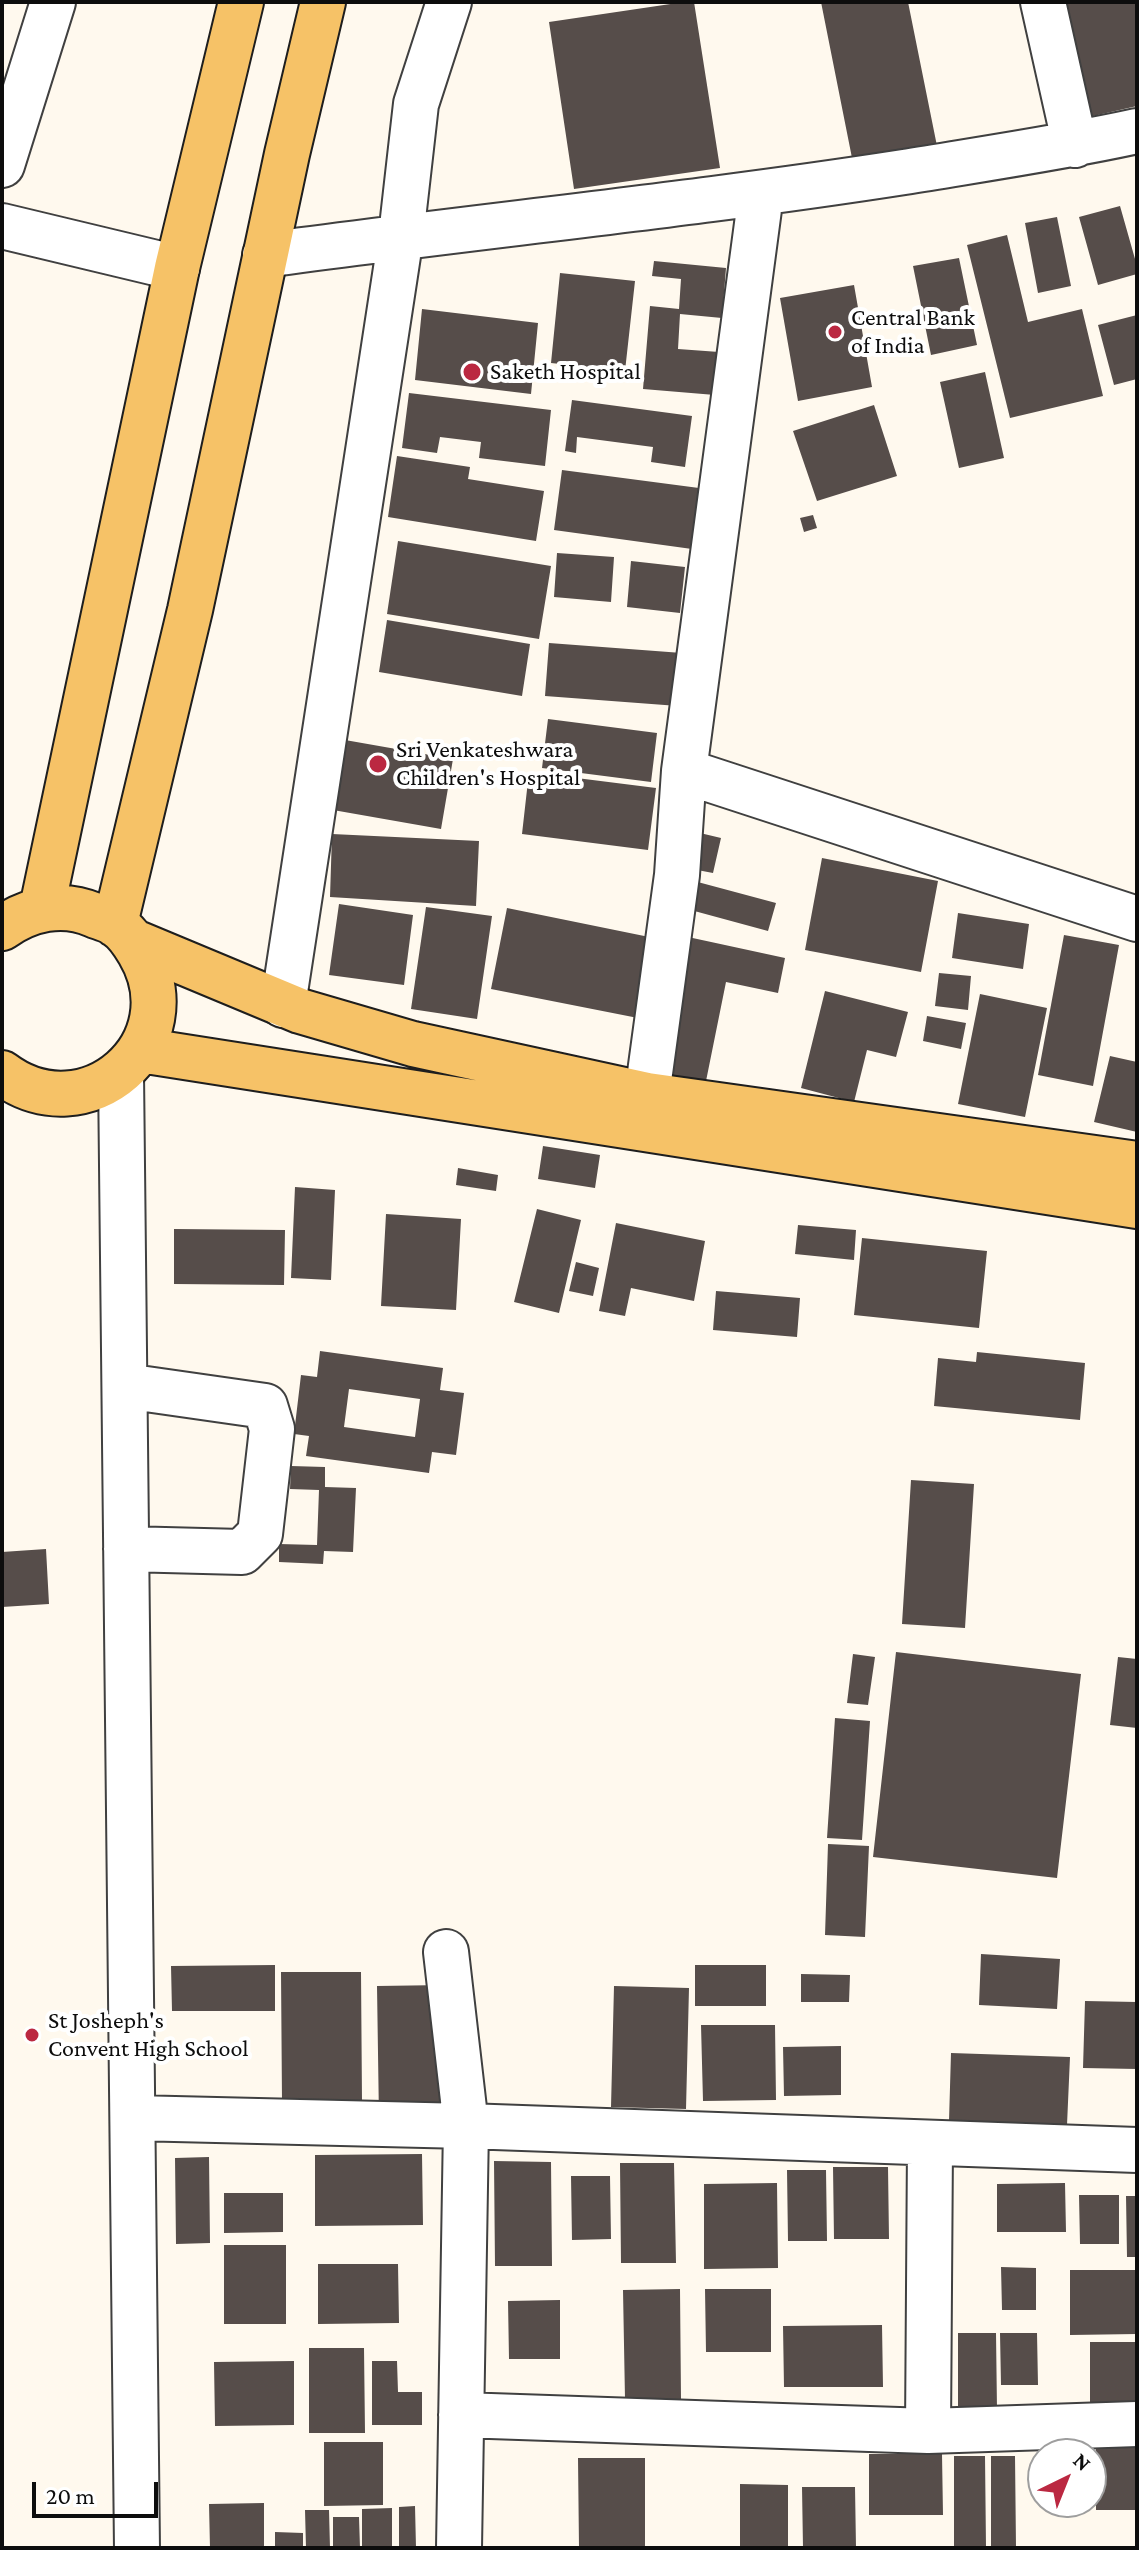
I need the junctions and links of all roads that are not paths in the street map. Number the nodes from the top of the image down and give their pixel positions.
1 (53, 2) edge
2 (241, 2) edge
3 (323, 2) edge
4 (449, 2) edge
5 (1043, 2) edge
6 (1137, 131) edge
7 (1075, 145) junction
8 (2, 165) edge
9 (761, 194) junction
10 (2, 226) edge
11 (401, 236) junction
12 (265, 255) junction
13 (177, 268) junction
14 (684, 771) junction
15 (16, 914) edge
16 (1137, 919) edge
17 (124, 932) junction
18 (283, 1005) junction
19 (131, 1062) junction
20 (2, 1073) edge
21 (647, 1095) junction
22 (1137, 1164) edge
23 (1137, 1206) edge
24 (125, 1386) junction
25 (126, 1549) junction
26 (446, 1952) dead end
27 (133, 2118) junction
28 (466, 2126) junction
29 (930, 2144) junction
30 (1137, 2150) edge
31 (461, 2415) junction
32 (1137, 2424) edge
33 (928, 2431) junction
34 (137, 2548) edge
35 (459, 2548) edge

1 - 8 street
2 - 13 main road
3 - 12 main road
4 - 11 street
5 - 7 street
6 - 7 street
7 - 9 street
9 - 11 street
9 - 14 street
10 - 13 street
11 - 12 street
11 - 18 street
12 - 17 main road
13 - 15 main road
14 - 16 street
14 - 21 street
15 - 17 main road
17 - 18 main road
17 - 19 main road
18 - 21 main road
19 - 20 main road
19 - 23 main road
19 - 24 street
21 - 22 main road
24 - 25 street
24 - 25 street
25 - 27 street
26 - 28 street
27 - 28 street
27 - 34 street
28 - 29 street
28 - 31 street
29 - 30 street
29 - 33 street
31 - 33 street
31 - 35 street
32 - 33 street

